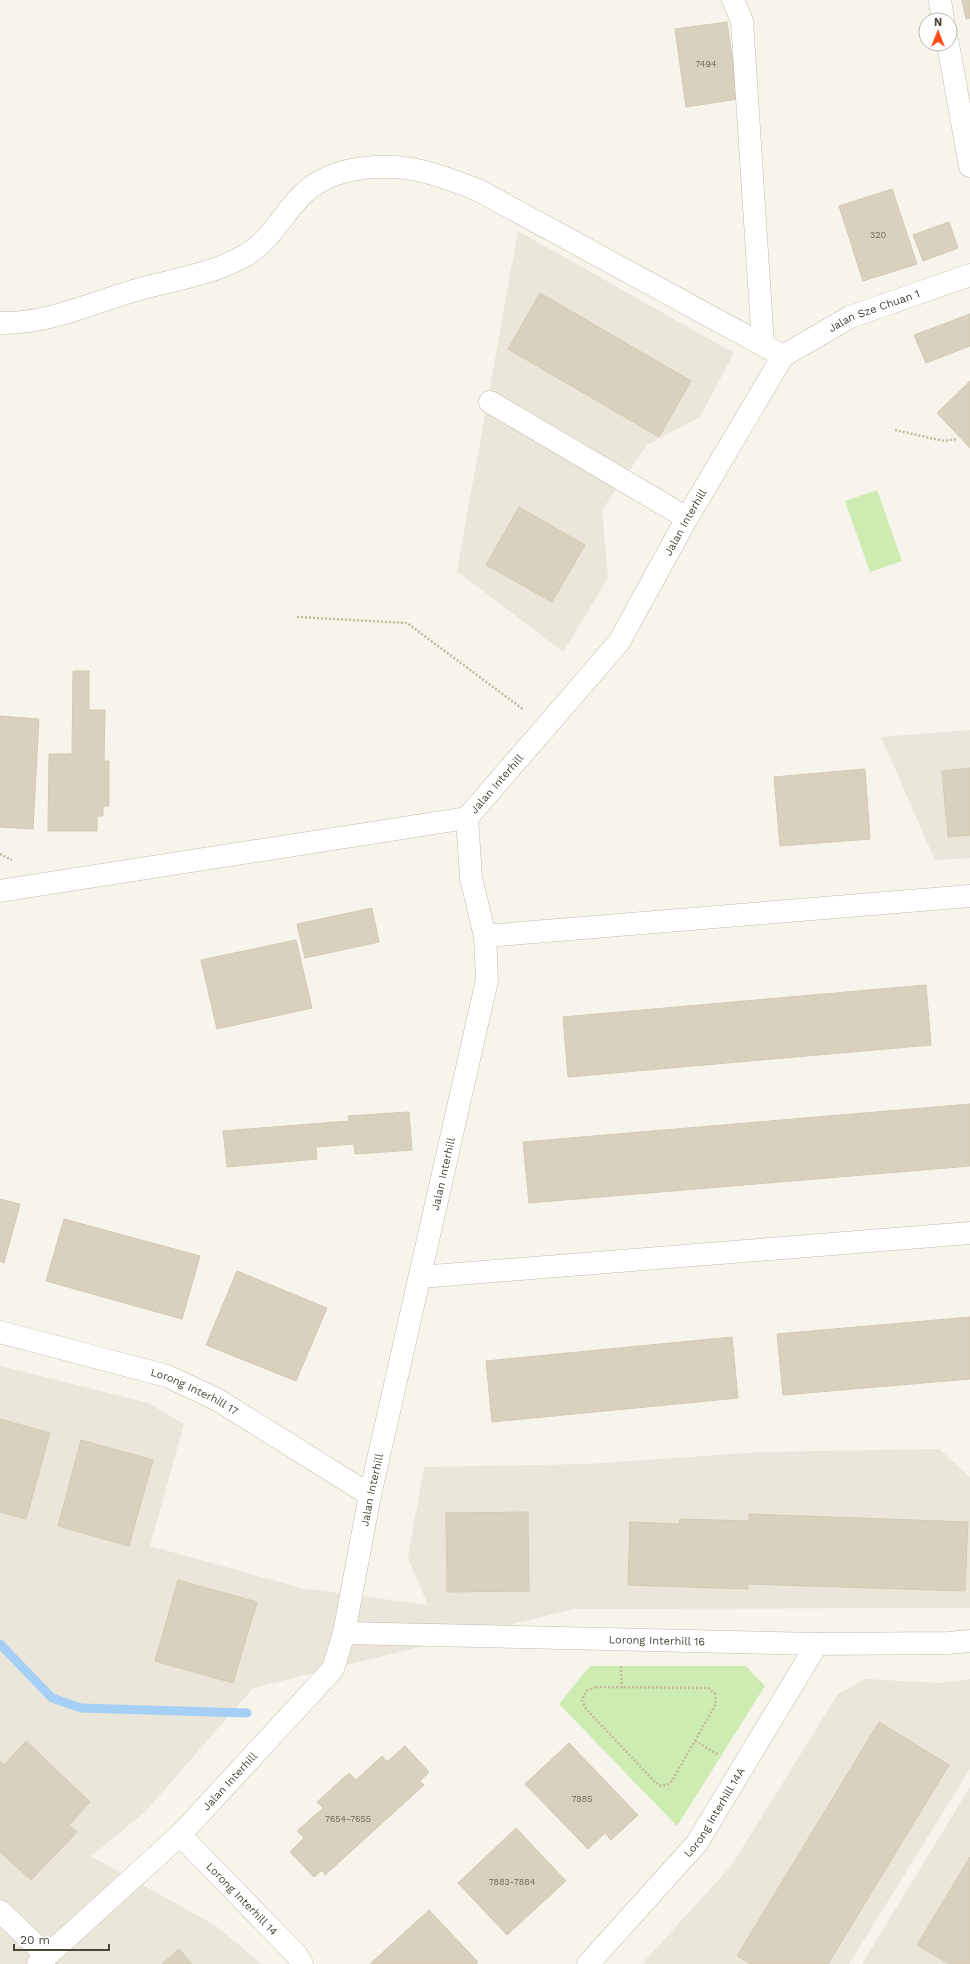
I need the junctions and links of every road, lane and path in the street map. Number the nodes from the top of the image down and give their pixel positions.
1 (733, 0) edge
2 (940, 0) edge
3 (942, 12) edge
4 (949, 52) edge
5 (970, 166) edge
6 (970, 275) edge
7 (0, 323) edge
8 (763, 345) junction
9 (783, 356) junction
10 (490, 402) dead end
11 (894, 430) dead end
12 (956, 439) dead end
13 (687, 518) junction
14 (298, 617) dead end
15 (545, 726) junction
16 (467, 818) junction
17 (0, 891) edge
18 (970, 896) edge
19 (485, 936) junction
20 (970, 1233) edge
21 (420, 1277) junction
22 (0, 1332) edge
23 (370, 1495) junction
24 (344, 1633) junction
25 (970, 1641) edge
26 (817, 1644) junction
27 (586, 1691) joint
28 (180, 1835) junction
29 (0, 1910) edge
30 (43, 1960) edge
31 (302, 1964) edge
32 (588, 1964) edge

1 - 8 street
2 - 3 street
4 - 5 street
6 - 9 street, Jalan Sze Chuan 1
7 - 8 street
8 - 9 street
9 - 13 street, Jalan Interhill
10 - 13 street
11 - 12 path
13 - 15 street, Jalan Interhill
14 - 15 path
15 - 16 street, Jalan Interhill
16 - 17 street
16 - 19 street, Jalan Interhill
18 - 19 street
19 - 21 street, Jalan Interhill
20 - 21 street
21 - 23 street, Jalan Interhill
22 - 23 street, Lorong Interhill 17
23 - 24 street, Jalan Interhill
24 - 26 street, Lorong Interhill 16
24 - 28 street, Jalan Interhill
25 - 26 street, Lorong Interhill 16
26 - 32 street, Lorong Interhill 14A
27 - 27 path
28 - 30 street, Jalan Interhill
28 - 31 street, Lorong Interhill 14
29 - 30 street

